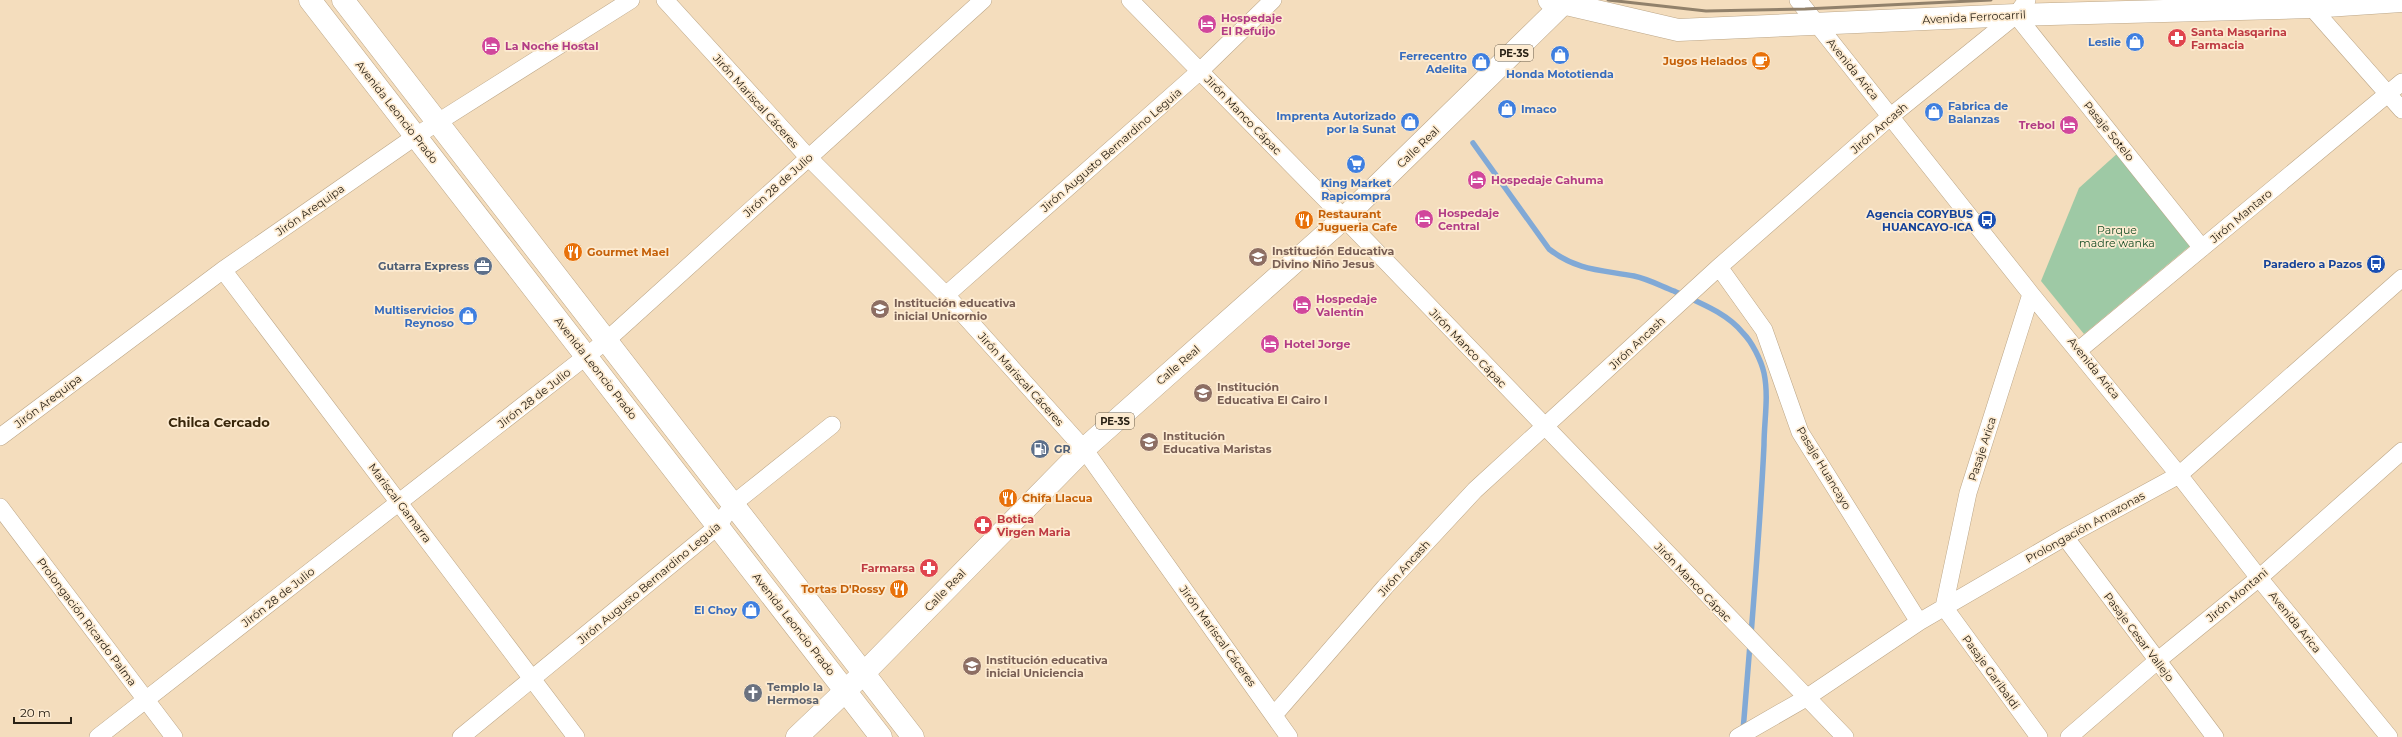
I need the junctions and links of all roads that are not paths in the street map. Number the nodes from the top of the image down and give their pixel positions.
1 (310, 0) edge
2 (631, 0) edge
3 (664, 0) edge
4 (983, 0) edge
5 (1130, 0) edge
6 (1273, 0) edge
7 (1798, 0) edge
8 (1560, 1) edge
9 (2402, 1) edge
10 (345, 3) edge
11 (2308, 3) edge
12 (2021, 8) edge
13 (327, 21) junction
14 (1818, 25) junction
15 (1200, 71) junction
16 (2402, 82) edge
17 (2388, 94) junction
18 (2402, 110) edge
19 (1891, 116) junction
20 (437, 122) junction
21 (416, 136) junction
22 (808, 158) junction
23 (1344, 218) junction
24 (2202, 248) junction
25 (1719, 267) junction
26 (223, 270) junction
27 (2402, 278) edge
28 (2031, 294) junction
29 (946, 296) junction
30 (606, 340) junction
31 (2079, 350) junction
32 (586, 356) junction
33 (832, 425) dead end
34 (1544, 428) junction
35 (0, 437) edge
36 (1084, 449) junction
37 (2402, 451) edge
38 (2180, 475) junction
39 (400, 503) junction
40 (733, 504) junction
41 (0, 507) edge
42 (718, 526) junction
43 (2065, 537) junction
44 (2258, 578) junction
45 (1944, 607) junction
46 (1919, 622) junction
47 (2157, 661) junction
48 (864, 673) junction
49 (532, 680) junction
50 (845, 690) junction
51 (1806, 698) junction
52 (145, 699) junction
53 (1274, 714) junction
54 (98, 737) edge
55 (174, 737) edge
56 (461, 737) edge
57 (576, 737) edge
58 (797, 737) edge
59 (881, 737) edge
60 (913, 737) edge
61 (1289, 737) edge
62 (1738, 737) edge
63 (1845, 737) edge
64 (2039, 737) edge
65 (2069, 737) edge
66 (2214, 737) edge
67 (2389, 737) edge

1 - 13 main road, Avenida Leoncio Prado
2 - 20 street, Jirón Arequipa
3 - 22 street, Jirón Mariscal Cáceres
4 - 22 street, Jirón 28 de Julio
5 - 15 street, Jirón Manco Cápac
6 - 15 street, Jirón Augusto Bernardino Leguia
7 - 14 street, Avenida Arica
8 - 14 main road, Avenida Ferrocarril
8 - 23 main road, Calle Real / PE-3S
9 - 11 main road, Avenida Ferrocarril
10 - 13 main road
10 - 20 main road
11 - 12 main road, Avenida Ferrocarril
11 - 17 street
12 - 14 main road, Avenida Ferrocarril
12 - 19 street, Jirón Ancash
12 - 24 street, Pasaje Sotelo
13 - 21 main road, Avenida Leoncio Prado
14 - 19 street, Avenida Arica
15 - 23 street, Jirón Manco Cápac
15 - 29 street, Jirón Augusto Bernardino Leguia
16 - 17 street, Jirón Mantaro
17 - 18 street
17 - 24 street, Jirón Mantaro
19 - 25 street, Jirón Ancash
19 - 28 street, Avenida Arica
20 - 21 street, Jirón Arequipa
20 - 30 main road
21 - 26 street, Jirón Arequipa
21 - 32 main road, Avenida Leoncio Prado
22 - 29 street, Jirón Mariscal Cáceres
22 - 30 street, Jirón 28 de Julio
23 - 34 street, Jirón Manco Cápac
23 - 36 main road, Calle Real / PE-3S
24 - 31 street, Jirón Mantaro
25 - 34 street, Jirón Ancash
25 - 46 street, Pasaje Huancayo
26 - 35 street, Jirón Arequipa
26 - 39 street, Mariscal Gamarra
27 - 38 street, Prolongación Amazonas
28 - 31 street, Avenida Arica
28 - 45 street, Pasaje Arica
29 - 36 street, Jirón Mariscal Cáceres
30 - 32 street, Jirón 28 de Julio
30 - 40 main road
31 - 38 street, Avenida Arica
32 - 39 street, Jirón 28 de Julio
32 - 42 main road, Avenida Leoncio Prado
33 - 40 street, Jirón Augusto Bernardino Leguia
34 - 51 street, Jirón Manco Cápac
34 - 53 street, Jirón Ancash
36 - 48 main road, Calle Real / PE-3S
36 - 53 street, Jirón Mariscal Cáceres
37 - 44 street, Jirón Montani
38 - 43 street, Prolongación Amazonas
38 - 44 street, Avenida Arica
39 - 49 street, Mariscal Gamarra
39 - 52 street, Jirón 28 de Julio
40 - 42 street, Jirón Augusto Bernardino Leguia
40 - 48 main road
41 - 52 street, Prolongación Ricardo Palma
42 - 49 street, Jirón Augusto Bernardino Leguia
42 - 50 main road, Avenida Leoncio Prado
43 - 45 street, Prolongación Amazonas
43 - 47 street, Pasaje Cesar Vallejo
44 - 47 street, Jirón Montani
44 - 67 street, Avenida Arica
45 - 46 street, Prolongación Amazonas
45 - 64 street, Pasaje Garibaldi
46 - 51 street, Prolongación Amazonas
47 - 65 street, Jirón Montani
47 - 66 street, Pasaje Cesar Vallejo
48 - 50 main road, Calle Real / PE-3S
48 - 60 main road
49 - 56 street, Jirón Augusto Bernardino Leguia
49 - 57 street, Mariscal Gamarra
50 - 58 main road, Calle Real / PE-3S
50 - 59 main road, Avenida Leoncio Prado
51 - 62 street, Prolongación Amazonas
51 - 63 street, Jirón Manco Cápac
52 - 54 street, Jirón 28 de Julio
52 - 55 street, Prolongación Ricardo Palma
53 - 61 street, Jirón Mariscal Cáceres

